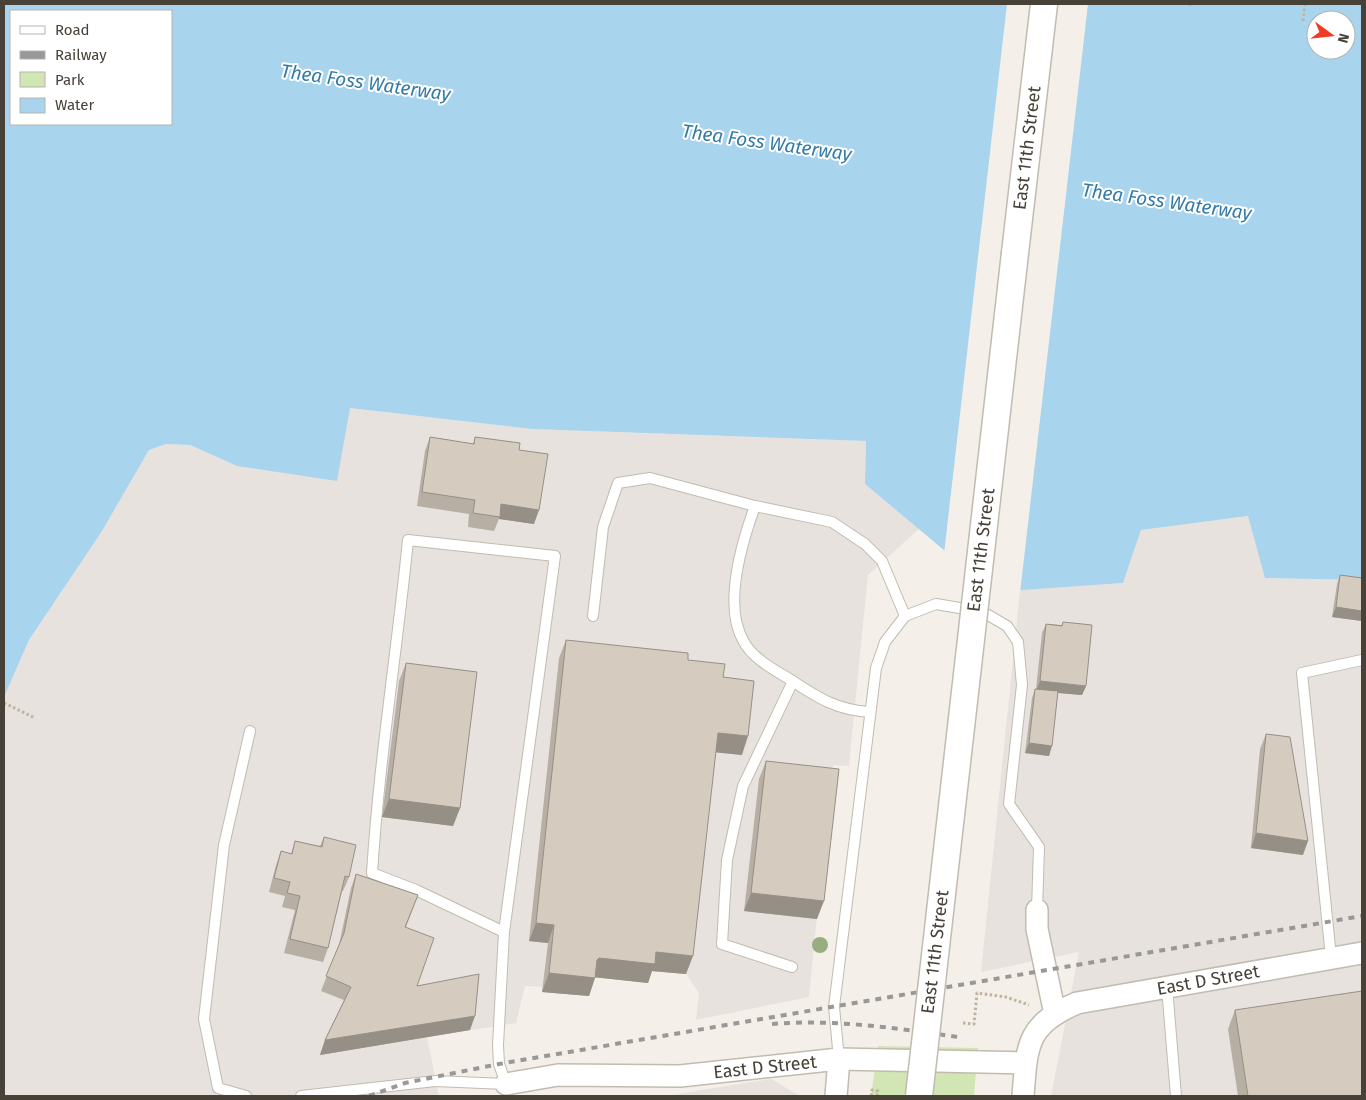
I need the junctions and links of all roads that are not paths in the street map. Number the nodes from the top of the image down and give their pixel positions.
1 (1044, 4) edge
2 (755, 506) junction
3 (593, 616) dead end
4 (905, 616) junction
5 (1362, 660) edge
6 (793, 682) junction
7 (870, 712) junction
8 (250, 731) dead end
9 (1037, 910) joint
10 (504, 932) junction
11 (1362, 953) edge
12 (1331, 957) junction
13 (792, 967) dead end
14 (1167, 987) junction
15 (1055, 1014) junction
16 (839, 1060) junction
17 (1025, 1063) junction
18 (506, 1084) junction
19 (246, 1096) edge
20 (301, 1096) edge
21 (836, 1096) edge
22 (918, 1096) edge
23 (1023, 1096) edge
24 (1176, 1096) edge

1 - 22 street, East 11th Street, bridge
2 - 3 lane
2 - 4 lane
2 - 6 lane
4 - 7 lane
4 - 9 lane
5 - 12 lane
6 - 7 lane
6 - 13 lane
7 - 16 lane
8 - 19 lane
9 - 15 street
10 - 10 lane
10 - 18 lane
11 - 12 street, East D Street
12 - 14 street, East D Street
14 - 15 street, East D Street
14 - 24 lane
15 - 17 street
16 - 17 street, East D Street
16 - 18 street, East D Street
16 - 21 street
17 - 23 street
18 - 20 lane

